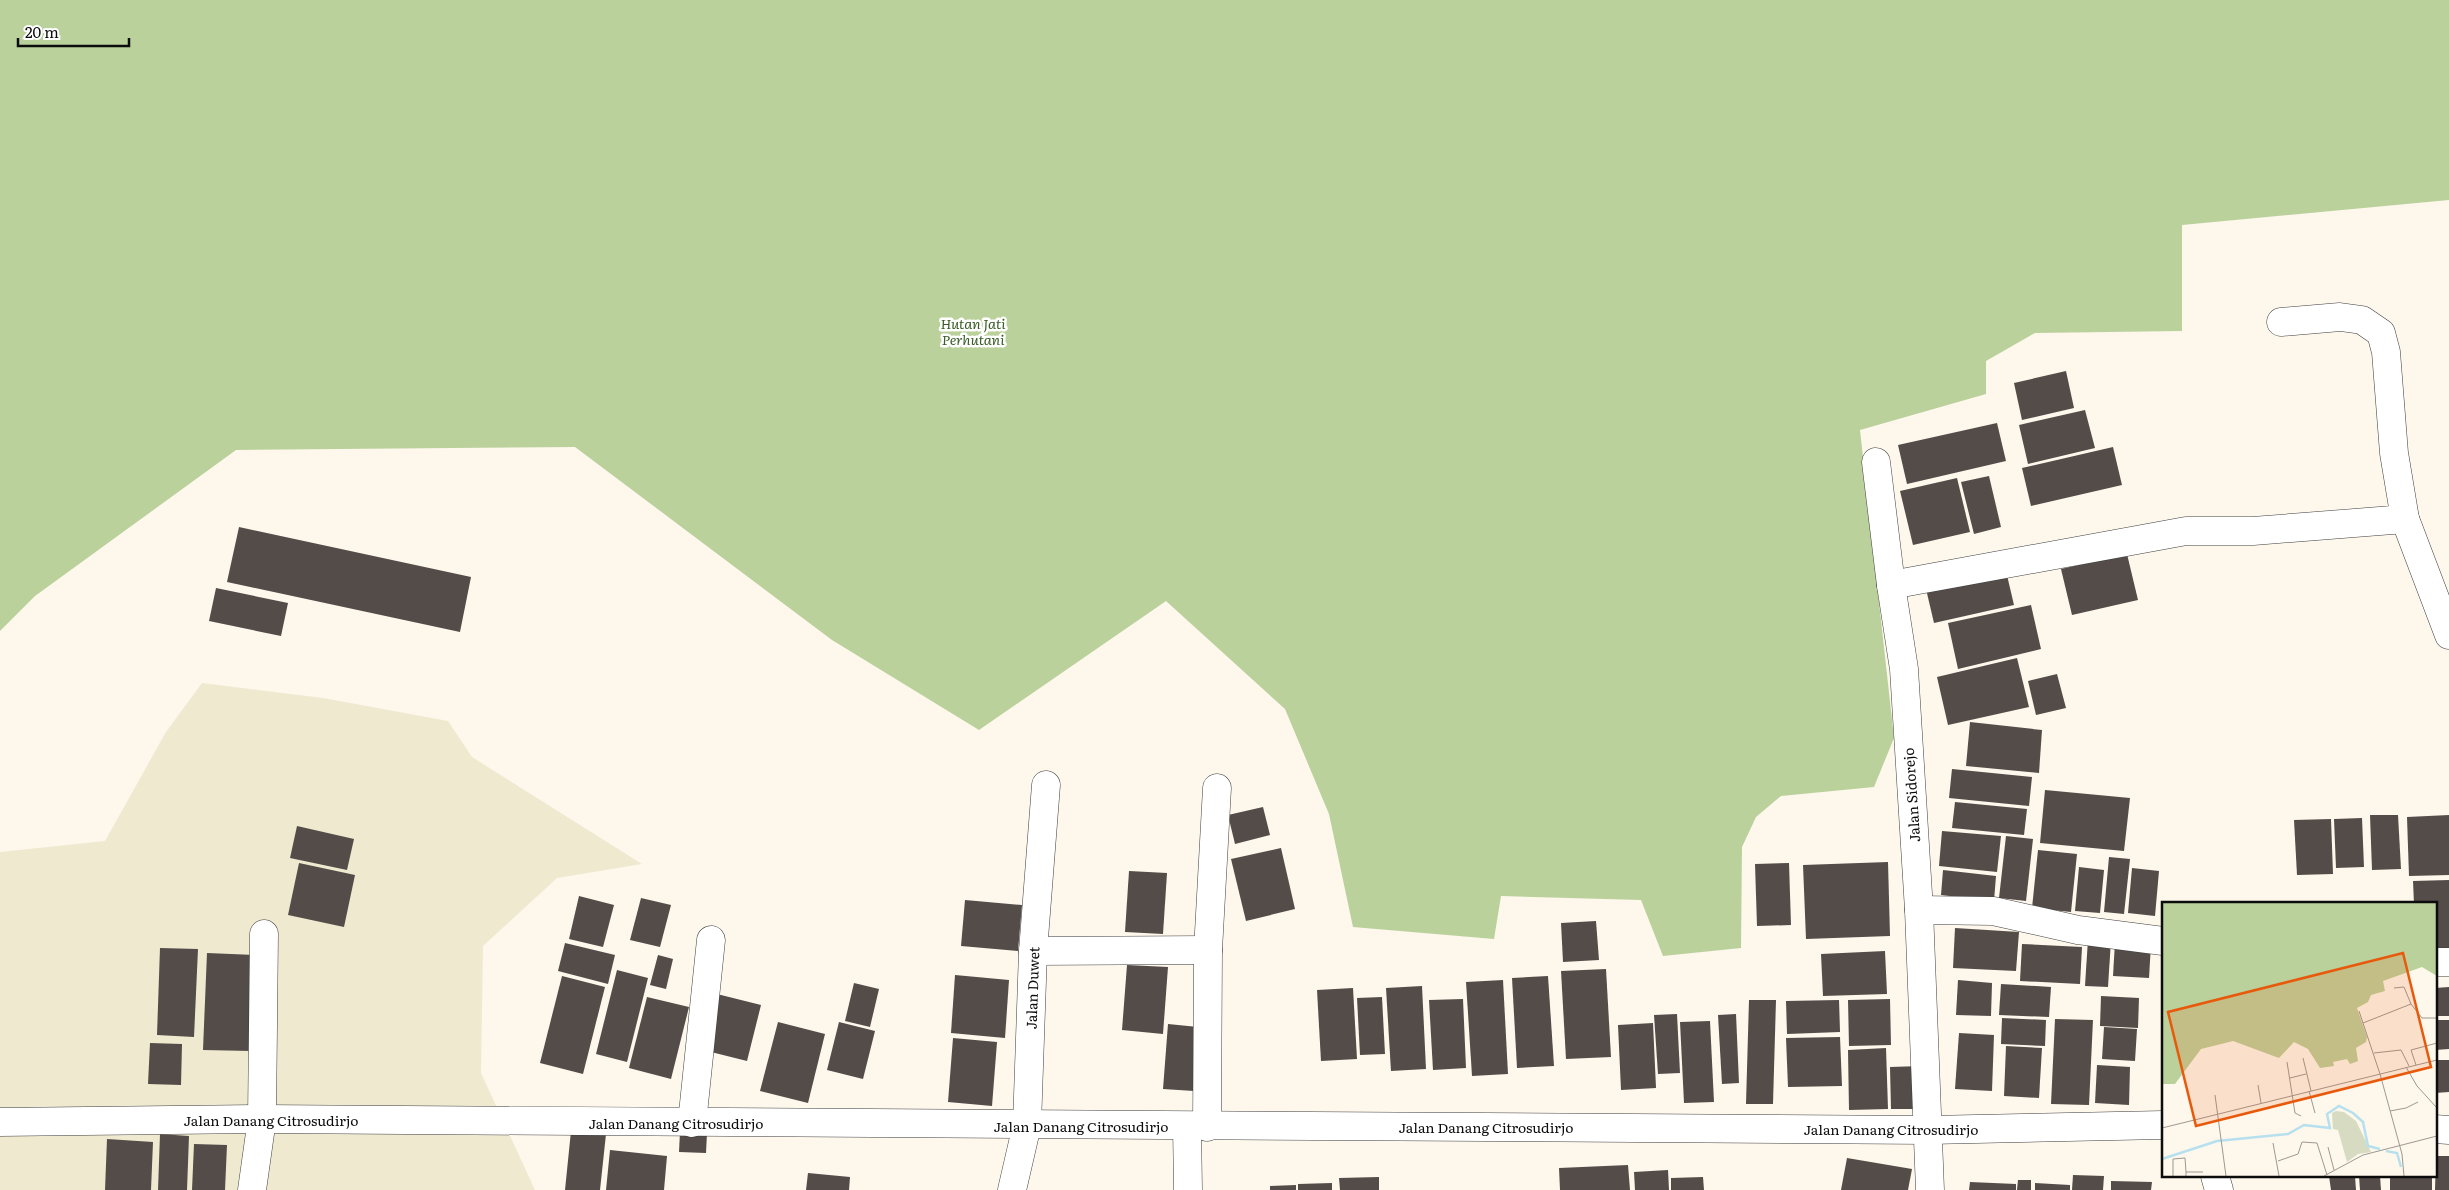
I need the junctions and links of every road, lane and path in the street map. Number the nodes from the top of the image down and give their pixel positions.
1 (2281, 322) dead end
2 (1876, 462) dead end
3 (2405, 519) junction
4 (1891, 585) junction
5 (2449, 635) edge
6 (1046, 785) dead end
7 (1217, 788) dead end
8 (1919, 910) junction
9 (264, 934) dead end
10 (711, 940) dead end
11 (2162, 941) edge
12 (1208, 950) junction
13 (1033, 951) junction
14 (2436, 962) edge
15 (2449, 962) edge
16 (262, 1119) junction
17 (0, 1122) edge
18 (692, 1123) junction
19 (1027, 1125) junction
20 (2162, 1125) edge
21 (1197, 1127) junction
22 (2436, 1129) edge
23 (1929, 1130) junction
24 (2449, 1130) edge
25 (252, 1190) edge
26 (1012, 1190) edge
27 (1188, 1190) edge
28 (1930, 1190) edge

1 - 3 street
2 - 4 street, Jalan Sidorejo
3 - 4 street
3 - 5 street
4 - 8 street, Jalan Sidorejo
6 - 13 street, Jalan Duwet
7 - 12 street
8 - 11 street
8 - 23 street, Jalan Sidorejo
9 - 16 street
10 - 18 street
12 - 13 street
12 - 21 street
13 - 19 street, Jalan Duwet
14 - 15 street
16 - 17 street, Jalan Danang Citrosudirjo
16 - 18 street, Jalan Danang Citrosudirjo
16 - 25 street
18 - 19 street, Jalan Danang Citrosudirjo
19 - 21 street, Jalan Danang Citrosudirjo
19 - 26 street, Jalan Duwet
20 - 23 street, Jalan Danang Citrosudirjo
21 - 23 street, Jalan Danang Citrosudirjo
21 - 27 street
22 - 24 street
23 - 28 street, Jalan Sidorejo

